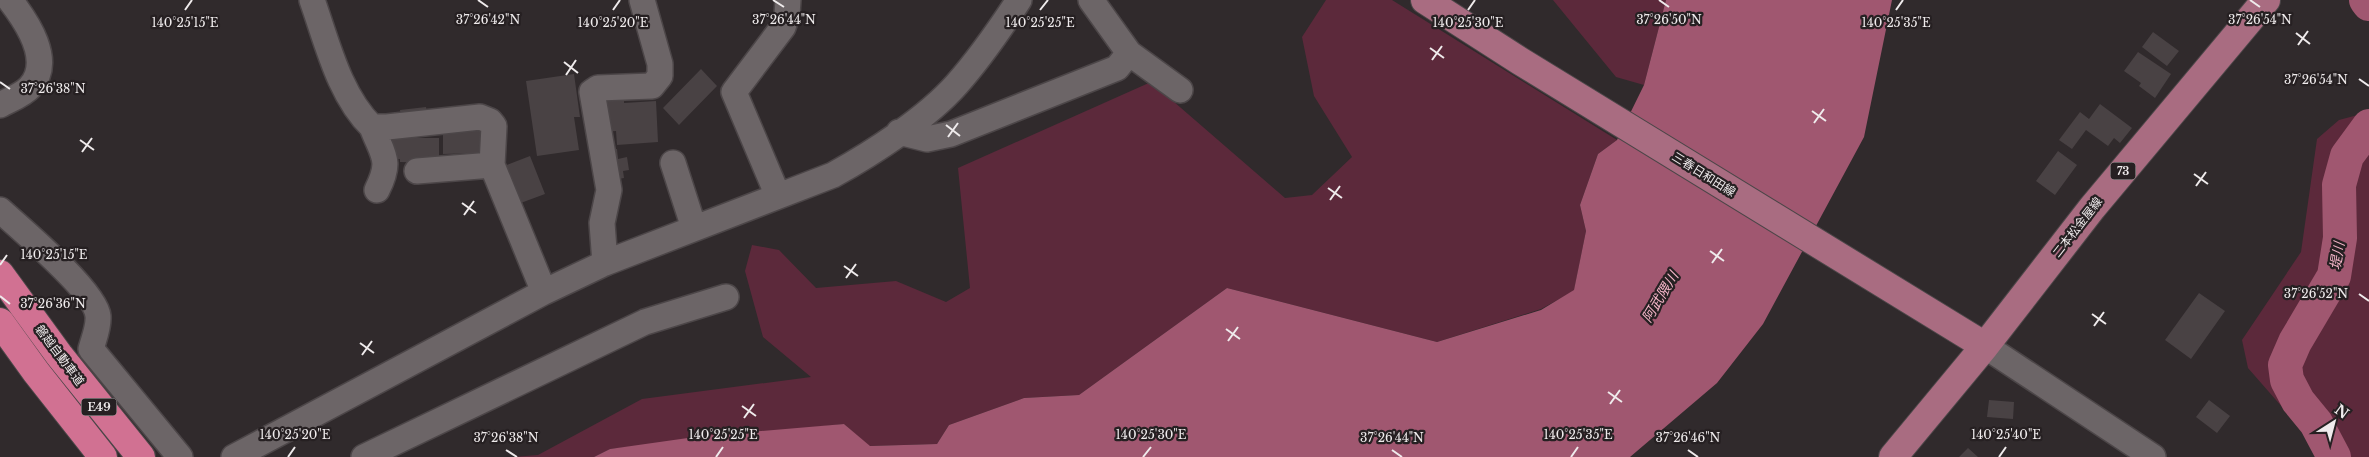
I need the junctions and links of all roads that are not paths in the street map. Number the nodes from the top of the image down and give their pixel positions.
1 (10, 0) edge
2 (312, 0) edge
3 (642, 0) edge
4 (788, 0) edge
5 (1018, 0) edge
6 (1091, 0) edge
7 (1425, 0) edge
8 (2266, 0) edge
9 (1129, 53) junction
10 (1180, 90) dead end
11 (1, 104) edge
12 (372, 126) junction
13 (899, 132) junction
14 (673, 163) dead end
15 (492, 165) junction
16 (417, 171) dead end
17 (377, 190) dead end
18 (778, 196) junction
19 (0, 210) edge
20 (694, 228) junction
21 (605, 263) junction
22 (0, 274) edge
23 (544, 292) junction
24 (726, 297) dead end
25 (0, 322) edge
26 (1985, 346) junction
27 (103, 457) edge
28 (141, 457) edge
29 (180, 457) edge
30 (234, 457) edge
31 (364, 457) edge
32 (1892, 457) edge
33 (2153, 457) edge

1 - 11 street
2 - 12 street
3 - 21 street
4 - 18 street
5 - 13 street
6 - 9 street
7 - 26 main road, 三春日和田線
8 - 26 main road, 二本松金屋線 / 73
9 - 10 street
9 - 13 street
12 - 15 street
12 - 17 street
13 - 18 street
14 - 20 street
15 - 16 street
15 - 23 street
18 - 20 street
19 - 29 street
20 - 21 street
21 - 23 street
22 - 28 highway, 磐越自動車道 / E49
23 - 30 street
24 - 31 street
25 - 27 highway, E49
26 - 32 main road, 二本松金屋線 / 73
26 - 33 street

